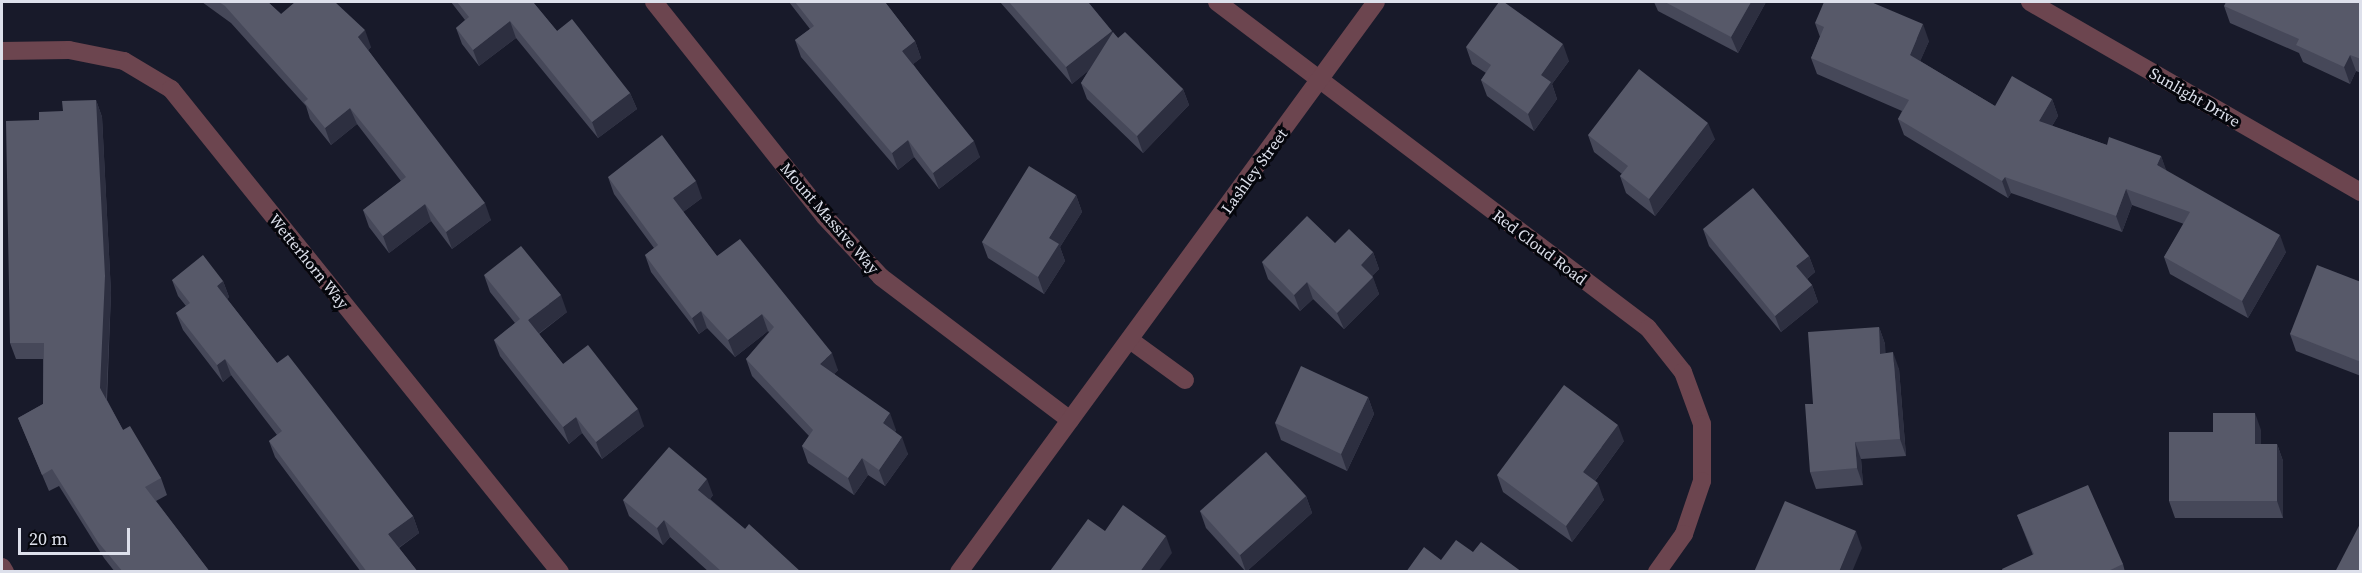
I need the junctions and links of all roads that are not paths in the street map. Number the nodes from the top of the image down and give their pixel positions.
1 (654, 2) edge
2 (1217, 2) edge
3 (1376, 2) edge
4 (2030, 2) edge
5 (2, 51) edge
6 (1319, 81) junction
7 (2361, 192) edge
8 (1130, 340) junction
9 (1185, 380) dead end
10 (1070, 420) junction
11 (2, 567) edge
12 (5, 572) edge
13 (560, 572) edge
14 (959, 572) edge
15 (1657, 572) edge

1 - 10 street, Mount Massive Way
2 - 6 street, Red Cloud Road
3 - 6 street, Lashley Street
4 - 7 street, Sunlight Drive
5 - 13 street, Wetterhorn Way
6 - 8 street, Lashley Street
6 - 15 street, Red Cloud Road
8 - 9 street
8 - 10 street, Lashley Street
10 - 14 street, Lashley Street
11 - 12 street

